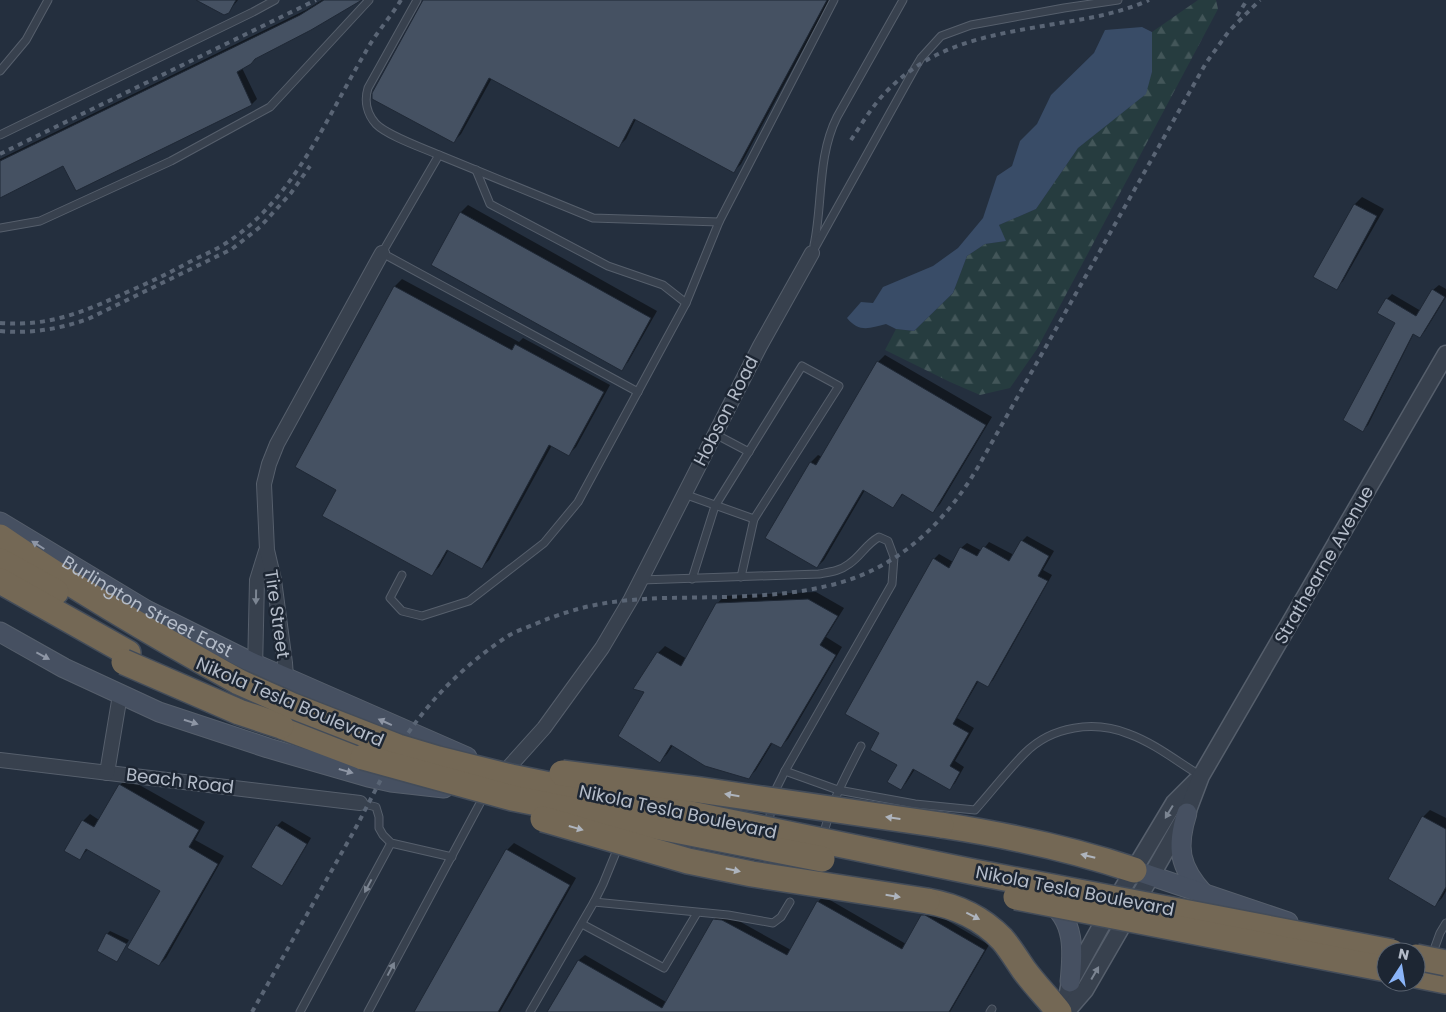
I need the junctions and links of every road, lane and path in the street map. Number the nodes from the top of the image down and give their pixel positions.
1 (48, 0) edge
2 (275, 0) edge
3 (369, 0) edge
4 (417, 0) edge
5 (834, 0) edge
6 (903, 0) edge
7 (1118, 0) edge
8 (0, 71) edge
9 (0, 135) edge
10 (439, 155) junction
11 (476, 170) junction
12 (719, 222) junction
13 (0, 228) edge
14 (382, 253) junction
15 (812, 253) junction
16 (686, 303) junction
17 (1446, 354) edge
18 (638, 392) junction
19 (715, 433) junction
20 (749, 452) junction
21 (684, 494) junction
22 (715, 506) junction
23 (754, 520) junction
24 (0, 522) edge
25 (0, 537) edge
26 (267, 550) junction
27 (0, 562) edge
28 (402, 575) dead end
29 (742, 577) junction
30 (692, 579) junction
31 (640, 580) junction
32 (0, 581) edge
33 (0, 598) edge
34 (0, 632) edge
35 (133, 645) junction
36 (247, 673) junction
37 (286, 677) junction
38 (120, 695) junction
39 (348, 726) junction
40 (241, 739) junction
41 (861, 746) dead end
42 (364, 757) junction
43 (0, 760) edge
44 (785, 771) junction
45 (107, 772) junction
46 (503, 773) junction
47 (1201, 776) junction
48 (838, 790) junction
49 (486, 792) junction
50 (574, 802) junction
51 (360, 803) joint
52 (1188, 813) junction
53 (628, 824) junction
54 (765, 837) junction
55 (391, 843) junction
56 (820, 847) junction
57 (452, 857) junction
58 (919, 864) junction
59 (1143, 873) junction
60 (1020, 890) junction
61 (1121, 891) junction
62 (1141, 894) junction
63 (1204, 894) junction
64 (594, 902) junction
65 (790, 902) dead end
66 (1111, 908) junction
67 (1130, 912) junction
68 (697, 913) junction
69 (1288, 922) junction
70 (1446, 922) edge
71 (582, 924) junction
72 (1365, 949) junction
73 (1376, 949) edge
74 (1376, 952) edge
75 (1428, 965) edge
76 (1376, 967) edge
77 (1025, 972) junction
78 (1446, 981) edge
79 (1070, 982) junction
80 (300, 1012) edge
81 (368, 1012) edge
82 (530, 1012) edge
83 (1036, 1012) edge
84 (1059, 1012) edge
85 (1065, 1012) edge

1 - 8 lane
2 - 9 lane
3 - 13 lane
4 - 10 lane
5 - 12 lane
6 - 15 lane, Hobson Road
7 - 15 lane
10 - 11 lane
10 - 14 lane
11 - 12 lane
11 - 16 lane
12 - 16 lane
14 - 18 lane
14 - 26 street, Tire Street
15 - 19 street, Hobson Road
16 - 18 lane
17 - 47 street, Strathearne Avenue
18 - 28 lane
19 - 20 lane
19 - 21 street, Hobson Road
20 - 22 lane
20 - 23 lane
21 - 22 lane
21 - 31 street, Hobson Road
22 - 23 lane
22 - 30 lane
23 - 29 lane
36 -> 24 main road, Burlington Street East
25 - 35 highway
26 -> 36 street, Tire Street
26 - 37 street, Tire Street
27 - 35 highway
29 - 30 lane
29 - 44 lane
30 - 31 lane
31 - 46 street, Hobson Road
32 - 35 highway
33 - 35 highway
34 -> 38 main road, Burlington Street East
35 - 36 highway, Nikola Tesla Boulevard
35 - 42 highway, Nikola Tesla Boulevard, bridge
36 - 37 main road, Burlington Street East
36 - 39 highway, Nikola Tesla Boulevard, bridge
36 - 40 street, Tire Street
37 - 40 street, Tire Street
46 -> 37 main road, Burlington Street East
38 -> 40 main road, Burlington Street East
38 - 45 street
59 -> 39 highway, bridge
39 - 73 highway, Nikola Tesla Boulevard, bridge
40 -> 49 main road, Burlington Street East
41 - 48 lane
42 - 76 highway, Nikola Tesla Boulevard, bridge
42 -> 77 highway, bridge
43 - 45 street, Beach Road
44 - 48 lane
44 - 54 lane
45 - 51 street, Beach Road
46 - 49 street, Hobson Road
46 - 50 main road, Burlington Street East
47 - 48 lane
47 - 52 street, Strathearne Avenue
47 -> 59 street, Strathearne Avenue
48 - 56 lane
49 - 50 main road, Burlington Street East
49 - 57 lane
50 - 53 main road, Burlington Street East
51 - 55 lane
52 - 59 street, Strathearne Avenue
52 - 63 main road
53 - 54 main road, Burlington Street East
53 - 64 lane
54 - 56 main road, Burlington Street East
55 - 57 lane
55 -> 80 lane
56 - 58 main road, Burlington Street East
81 -> 57 lane
58 - 60 main road, Burlington Street East
58 - 61 main road, Burlington Street East
59 - 61 street, Strathearne Avenue
59 - 62 street, Strathearne Avenue
59 - 63 main road
60 - 66 main road, Burlington Street East
60 - 79 main road
61 - 62 main road, Burlington Street East
61 - 66 street, Strathearne Avenue
62 - 67 street, Strathearne Avenue
62 - 69 main road, Burlington Street East
63 - 69 main road
64 - 68 lane
64 - 71 lane
65 - 68 lane
66 - 67 main road, Burlington Street East
66 - 79 street, Strathearne Avenue
67 - 72 main road, Burlington Street East
85 -> 67 street, Strathearne Avenue
68 - 71 lane
69 - 72 main road, Burlington Street East
70 - 75 lane
71 - 82 lane
72 - 74 main road, Burlington Street East
75 - 78 highway
77 - 83 highway
77 - 84 highway
79 - 85 street, Strathearne Avenue

